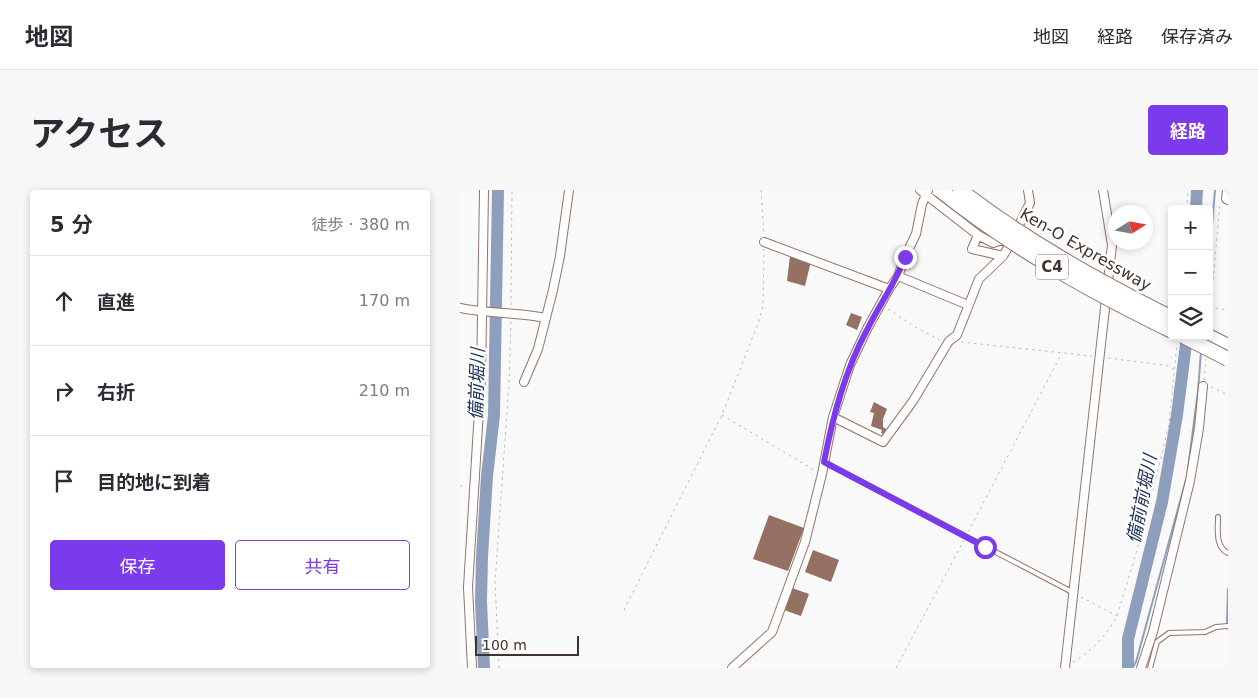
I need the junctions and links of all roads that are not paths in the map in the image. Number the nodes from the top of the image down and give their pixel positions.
1 (484, 190) edge
2 (569, 190) edge
3 (940, 190) edge
4 (960, 190) edge
5 (1028, 190) edge
6 (1103, 190) edge
7 (1227, 190) edge
8 (924, 192) edge
9 (1227, 200) edge
10 (978, 234) junction
11 (1011, 240) junction
12 (764, 242) road end
13 (1004, 256) junction
14 (898, 276) junction
15 (889, 289) junction
16 (968, 305) junction
17 (460, 308) edge
18 (483, 313) junction
19 (1168, 316) edge
20 (546, 318) junction
21 (1168, 329) edge
22 (1213, 338) edge
23 (1191, 340) edge
24 (1228, 346) edge
25 (1228, 358) edge
26 (524, 382) dead end
27 (1203, 386) road end
28 (833, 417) junction
29 (824, 462) junction
30 (1218, 517) dead end
31 (1228, 553) edge
32 (1074, 593) junction
33 (1226, 626) edge
34 (1066, 667) edge
35 (472, 668) edge
36 (732, 668) edge
37 (1141, 668) edge
38 (1150, 668) edge

1 - 18 street
2 - 20 street
3 - 21 highway, Ken-O Expressway / C4, bridge
4 - 19 highway, Ken-O Expressway / C4, bridge
5 - 11 street
6 - 32 street
7 - 9 street
8 - 10 street
8 - 14 street
10 - 11 street
10 - 13 street
11 - 13 street
12 - 15 street
13 - 16 street
14 - 15 street
14 - 16 street
15 - 28 street
16 - 28 street
17 - 18 street
18 - 20 street
18 - 35 street
20 - 26 street
22 - 24 highway
23 - 25 highway, bridge
27 - 37 street
28 - 29 street
29 - 32 lane
29 - 36 street
30 - 31 lane
32 - 34 street
33 - 38 lane

